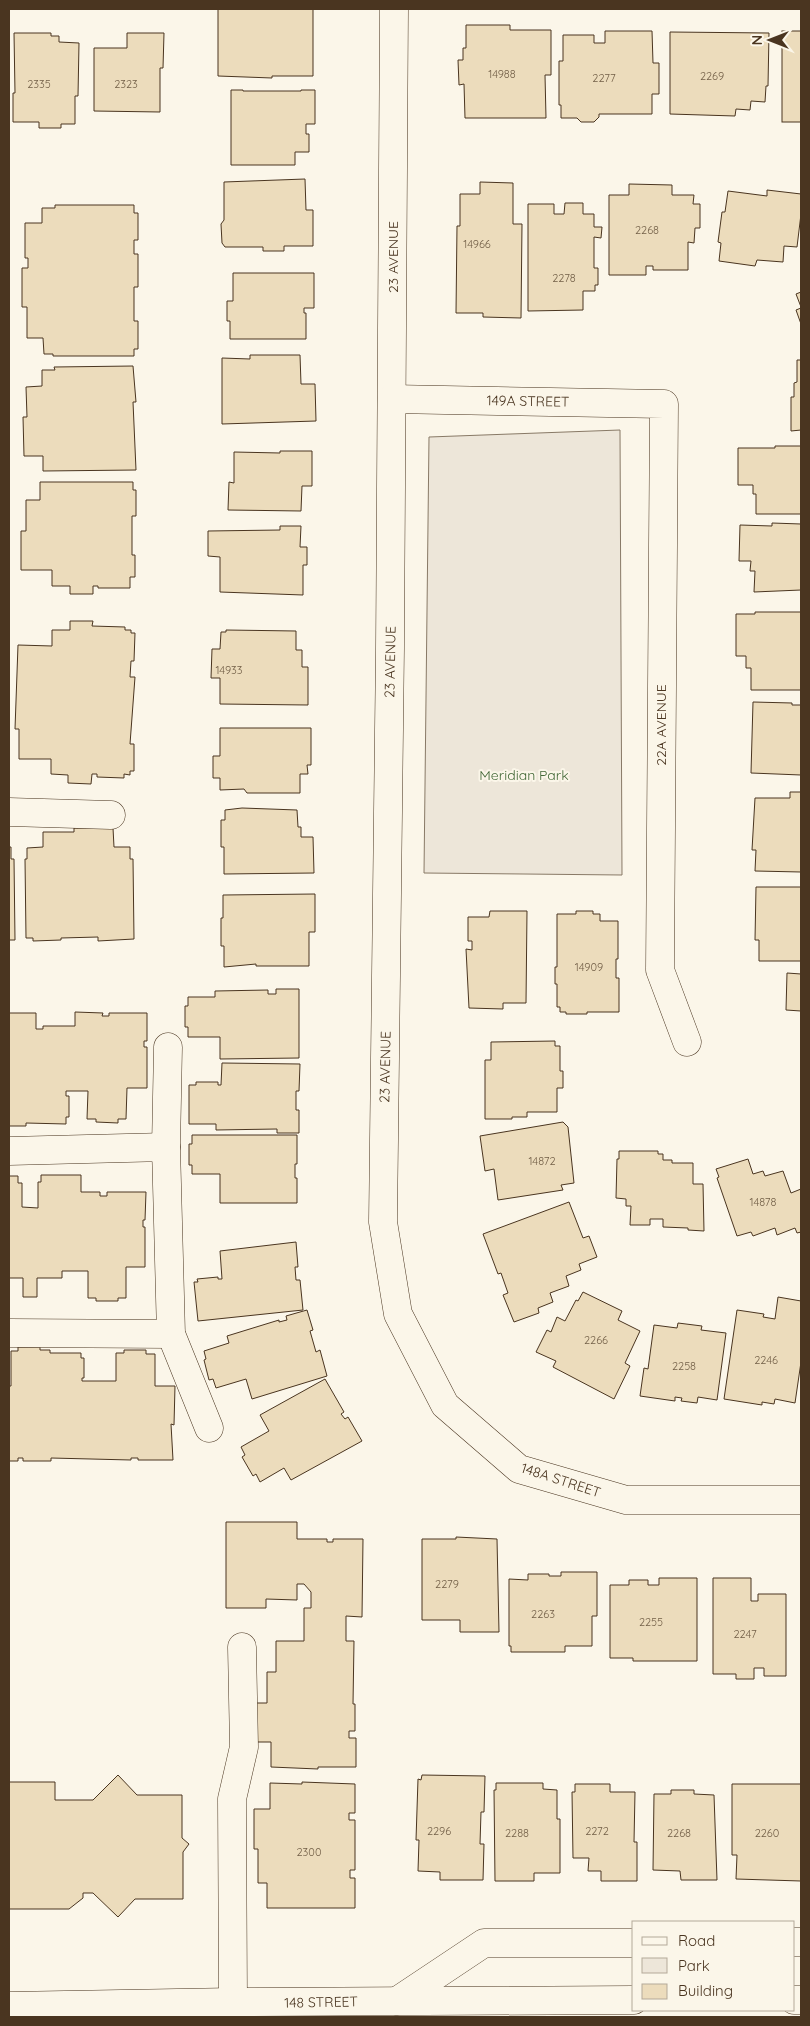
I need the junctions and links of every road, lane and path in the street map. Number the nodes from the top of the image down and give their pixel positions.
1 (394, 9) edge
2 (392, 399) junction
3 (664, 404) joint
4 (9, 812) edge
5 (111, 815) dead end
6 (687, 1042) dead end
7 (168, 1047) dead end
8 (166, 1147) junction
9 (9, 1151) edge
10 (398, 1314) joint
11 (9, 1333) edge
12 (171, 1334) junction
13 (209, 1428) dead end
14 (801, 1500) edge
15 (242, 1647) dead end
16 (632, 1943) edge
17 (632, 2000) edge
18 (397, 2001) junction
19 (233, 2002) junction
20 (9, 2006) edge

1 - 2 street, 23 AVENUE
2 - 3 street, 149A STREET
2 - 10 street, 23 AVENUE
3 - 6 street, 22A AVENUE
4 - 5 street
7 - 8 street
8 - 9 street
8 - 12 street
10 - 14 street, 148A STREET
11 - 12 street
12 - 13 street
15 - 19 street
16 - 18 street
17 - 18 street, 148 STREET
18 - 19 street, 148 STREET
19 - 20 street, 148 STREET

